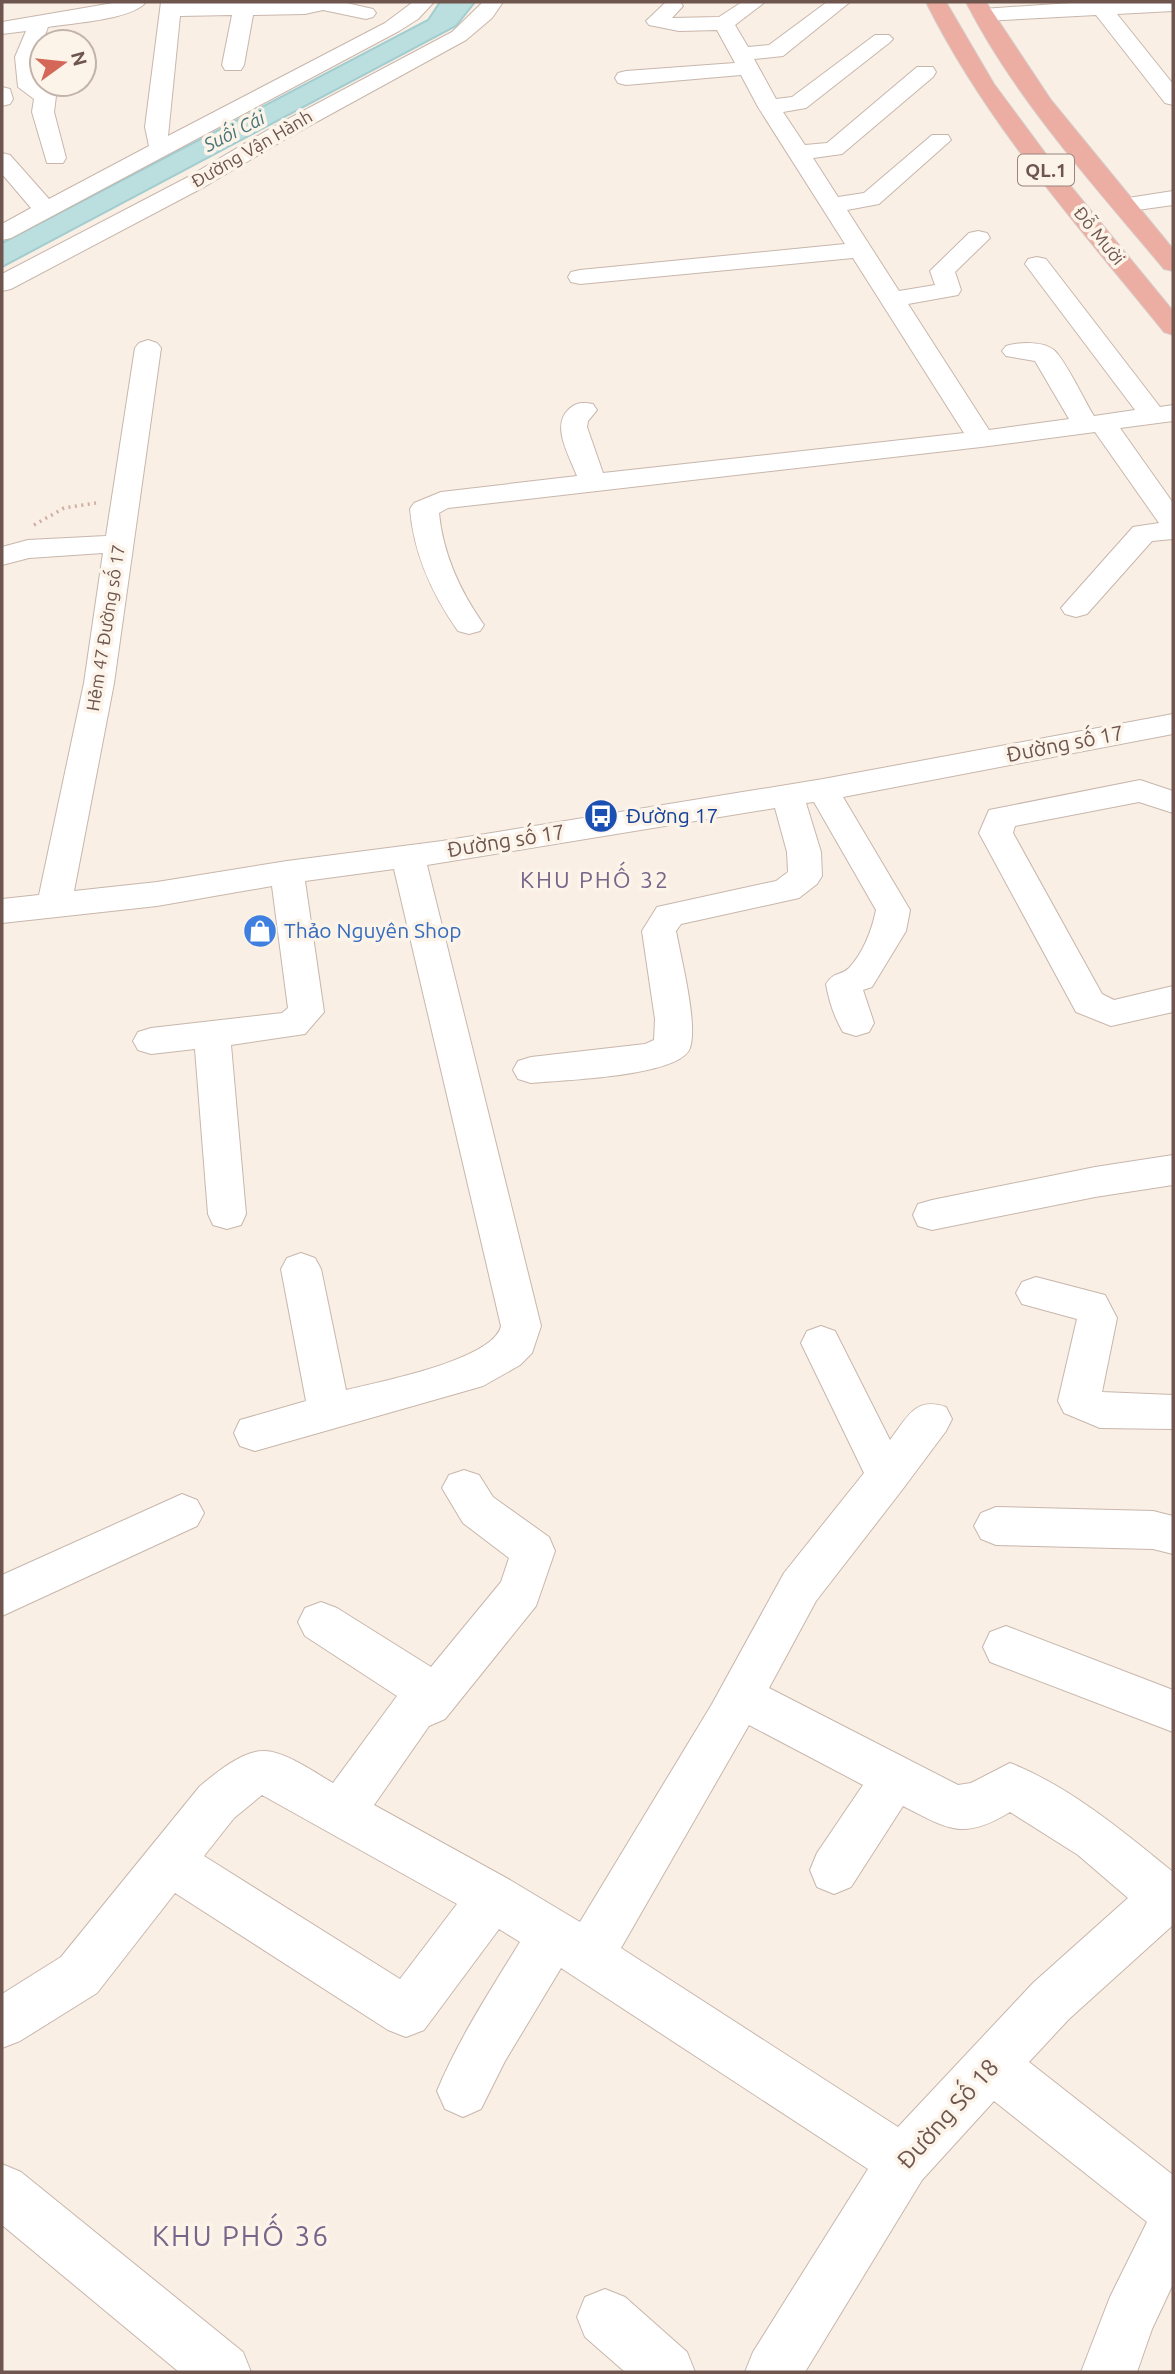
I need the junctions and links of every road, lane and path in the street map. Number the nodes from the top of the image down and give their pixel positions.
1 (136, 2) edge
2 (424, 2) edge
3 (493, 2) edge
4 (755, 2) edge
5 (840, 2) edge
6 (936, 2) edge
7 (953, 2) edge
8 (1098, 5) edge
9 (1173, 5) edge
10 (171, 6) edge
11 (673, 6) dead end
12 (239, 7) edge
13 (989, 8) edge
14 (366, 13) dead end
15 (39, 23) junction
16 (724, 23) junction
17 (2, 28) edge
18 (882, 39) dead end
19 (746, 61) junction
20 (233, 65) dead end
21 (925, 72) dead end
22 (626, 78) dead end
23 (1173, 98) edge
24 (769, 107) junction
25 (940, 140) dead end
26 (162, 149) junction
27 (799, 153) junction
28 (55, 158) dead end
29 (2, 160) edge
30 (1173, 198) edge
31 (1134, 203) junction
32 (832, 205) junction
33 (46, 210) junction
34 (2, 233) edge
35 (1173, 236) edge
36 (978, 238) dead end
37 (862, 250) junction
38 (1037, 264) dead end
39 (1173, 264) edge
40 (580, 277) dead end
41 (2, 284) edge
42 (894, 299) junction
43 (1173, 305) edge
44 (1173, 327) edge
45 (148, 348) dead end
46 (1016, 351) dead end
47 (583, 410) dead end
48 (1163, 415) edge
49 (1095, 424) junction
50 (981, 439) junction
51 (593, 483) junction
52 (125, 501) junction
53 (1173, 523) edge
54 (31, 527) dead end
55 (1173, 530) edge
56 (119, 544) junction
57 (2, 556) edge
58 (1076, 608) dead end
59 (469, 625) dead end
60 (1173, 724) edge
61 (823, 790) junction
62 (788, 796) junction
63 (1173, 802) edge
64 (408, 856) junction
65 (287, 872) junction
66 (54, 905) junction
67 (2, 911) edge
68 (1173, 999) edge
69 (856, 1023) dead end
70 (212, 1034) junction
71 (151, 1041) dead end
72 (531, 1070) dead end
73 (1173, 1170) edge
74 (227, 1214) dead end
75 (932, 1215) dead end
76 (301, 1269) dead end
77 (1036, 1293) dead end
78 (821, 1343) dead end
79 (329, 1412) junction
80 (1173, 1412) edge
81 (931, 1419) dead end
82 (255, 1433) dead end
83 (887, 1477) junction
84 (464, 1488) dead end
85 (182, 1513) dead end
86 (996, 1526) dead end
87 (1173, 1535) edge
88 (2, 1596) edge
89 (321, 1622) dead end
90 (1006, 1647) dead end
91 (436, 1696) junction
92 (740, 1697) junction
93 (1173, 1711) edge
94 (895, 1777) junction
95 (341, 1812) junction
96 (169, 1861) junction
97 (834, 1870) dead end
98 (493, 1897) junction
99 (1171, 1899) edge
100 (571, 1945) junction
101 (2, 2023) edge
102 (991, 2065) junction
103 (463, 2091) dead end
104 (903, 2161) junction
105 (2, 2191) edge
106 (1173, 2208) edge
107 (1173, 2228) edge
108 (605, 2317) dead end
109 (223, 2372) edge
110 (667, 2372) edge
111 (773, 2372) edge
112 (1109, 2372) edge

1 - 15 street
2 - 26 street, Đường Vận Hành
3 - 41 street, Đường Vận Hành
4 - 16 street
5 - 19 street
6 - 44 highway, Đỗ Mười / QL.1
7 - 43 highway, Đỗ Mười / QL.1
8 - 9 street
8 - 13 street
8 - 23 street
10 - 12 street
10 - 26 street
11 - 16 street
12 - 14 street
12 - 20 street
13 - 31 highway, Đỗ Mười / QL.1
15 - 17 street
15 - 28 street
16 - 19 street
18 - 24 street
19 - 22 street
19 - 24 street
21 - 27 street
24 - 27 street
25 - 32 street
26 - 33 street, Đường Vận Hành
27 - 32 street
29 - 33 street
30 - 31 street
31 - 35 highway, Đỗ Mười / QL.1
31 - 39 highway, Đỗ Mười / QL.1
32 - 37 street
33 - 34 street, Đường Vận Hành
36 - 42 street
37 - 40 street
37 - 42 street
38 - 48 street
42 - 50 street
45 - 52 street, Hẻm 47 Đường số 17
46 - 49 street
47 - 51 street
48 - 49 street
49 - 50 street
49 - 53 street
50 - 51 street
51 - 59 street
52 - 54 path
52 - 56 street, Hẻm 47 Đường số 17
55 - 58 street
56 - 57 street
56 - 66 street, Hẻm 47 Đường số 17
60 - 61 street, Đường số 17
61 - 62 street, Đường số 17
61 - 69 street
62 - 64 street, Đường số 17
62 - 72 street
63 - 68 street
64 - 65 street, Đường số 17
64 - 79 street
65 - 66 street, Đường số 17
65 - 70 street
66 - 67 street, Đường số 17
70 - 71 street
70 - 74 street
73 - 75 street
76 - 79 street
77 - 80 street
78 - 83 street
79 - 82 street
81 - 83 street
83 - 92 street
84 - 91 street
85 - 88 street
86 - 87 street
89 - 91 street
90 - 93 street
91 - 95 street
92 - 94 street
92 - 100 street
94 - 97 street
94 - 99 street
95 - 96 street
95 - 98 street
96 - 98 street
96 - 101 street
98 - 100 street
99 - 102 street, Đường Số 18
100 - 103 street
100 - 104 street
102 - 104 street, Đường Số 18
102 - 106 street
104 - 111 street, Đường Số 18
105 - 109 street
107 - 112 street
108 - 110 street

